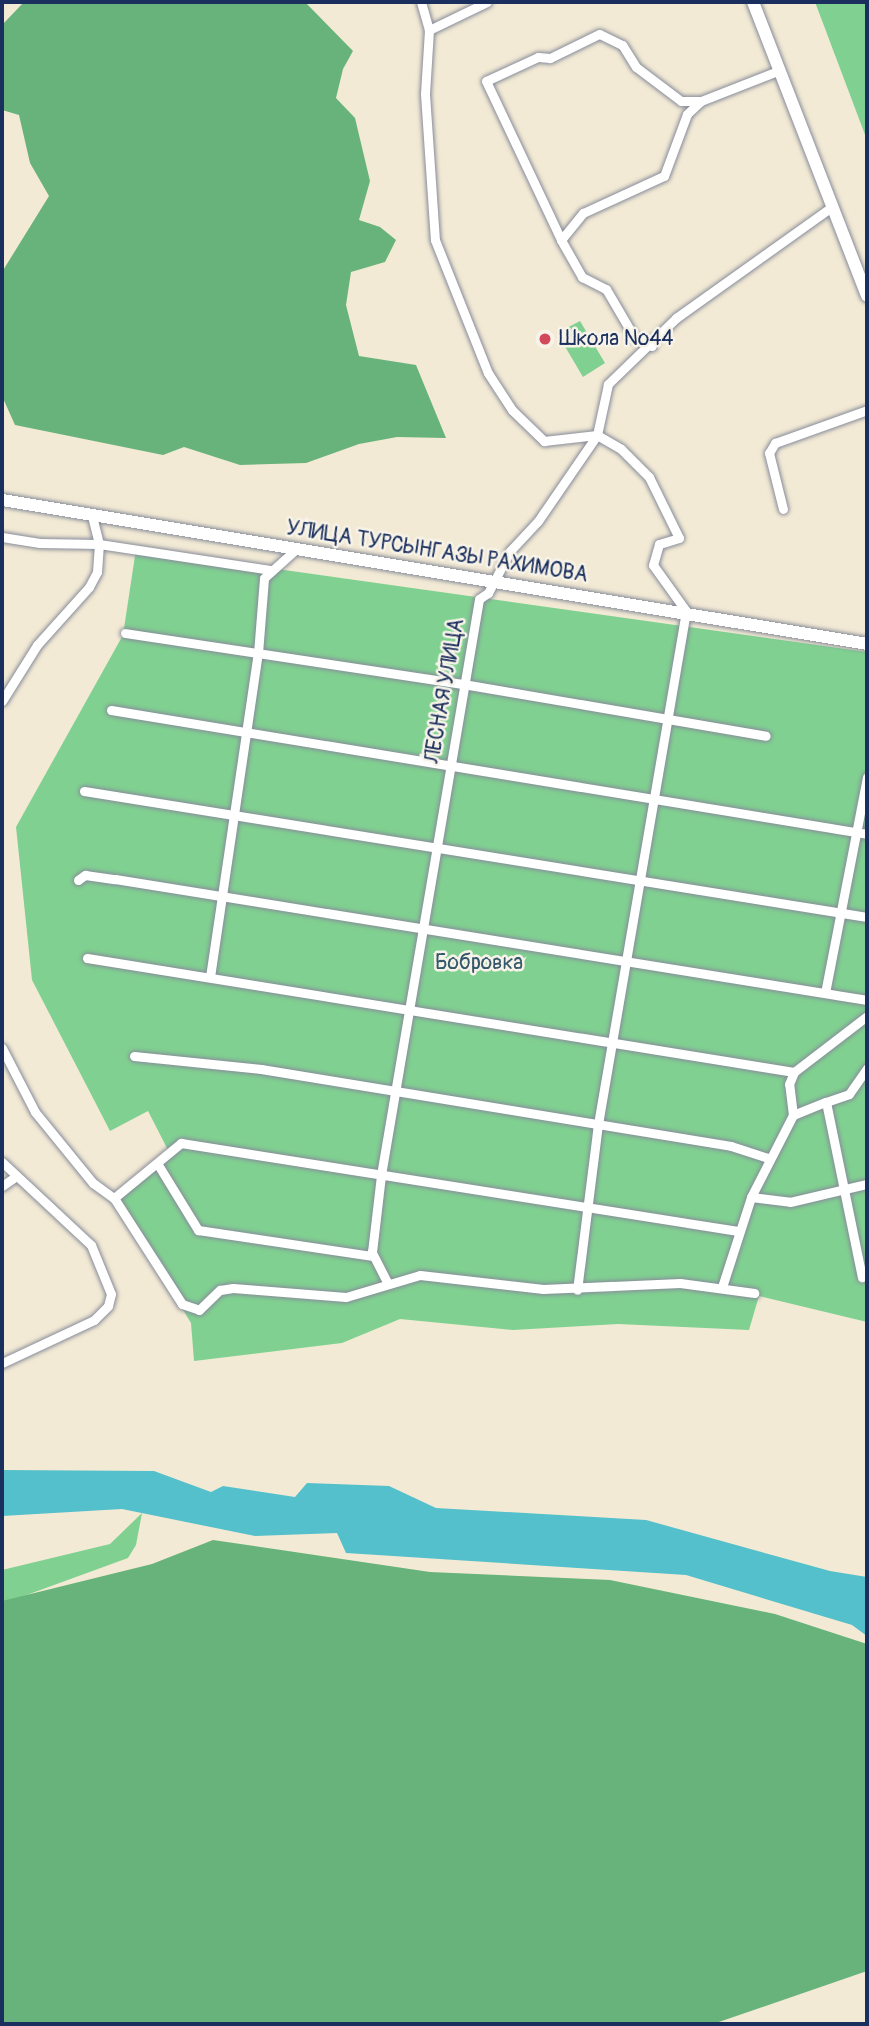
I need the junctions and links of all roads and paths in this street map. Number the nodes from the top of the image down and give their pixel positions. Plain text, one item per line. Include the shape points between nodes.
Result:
1 (421, 2) edge
2 (486, 2) edge
3 (753, 2) edge
4 (429, 30) junction
5 (779, 70) junction
6 (701, 101) junction
7 (833, 206) junction
8 (561, 240) junction
9 (867, 296) edge
10 (652, 346) junction
11 (867, 410) edge
12 (597, 435) junction
13 (2, 500) edge
14 (783, 509) dead end
15 (92, 516) junction
16 (2, 537) edge
17 (99, 544) junction
18 (295, 550) junction
19 (270, 570) junction
20 (495, 580) junction
21 (686, 611) junction
22 (125, 633) dead end
23 (867, 643) edge
24 (258, 653) junction
25 (463, 684) junction
26 (2, 701) edge
27 (111, 710) dead end
28 (667, 719) junction
29 (247, 732) junction
30 (766, 736) dead end
31 (449, 765) junction
32 (867, 777) edge
33 (84, 791) dead end
34 (654, 798) junction
35 (234, 816) junction
36 (854, 831) junction
37 (867, 834) edge
38 (434, 848) junction
39 (78, 880) dead end
40 (640, 880) junction
41 (222, 897) junction
42 (838, 913) junction
43 (867, 917) edge
44 (422, 928) junction
45 (87, 958) dead end
46 (627, 961) junction
47 (211, 977) junction
48 (825, 993) junction
49 (867, 1000) edge
50 (408, 1010) junction
51 (867, 1016) edge
52 (612, 1042) junction
53 (2, 1048) edge
54 (134, 1056) dead end
55 (867, 1068) edge
56 (794, 1072) junction
57 (395, 1091) junction
58 (825, 1102) junction
59 (793, 1115) junction
60 (598, 1124) junction
61 (769, 1158) junction
62 (2, 1162) edge
63 (158, 1163) junction
64 (381, 1175) junction
65 (15, 1177) junction
66 (867, 1184) edge
67 (2, 1186) edge
68 (841, 1190) junction
69 (751, 1197) junction
70 (114, 1198) junction
71 (588, 1208) junction
72 (738, 1231) junction
73 (373, 1256) junction
74 (862, 1277) dead end
75 (387, 1282) junction
76 (722, 1287) junction
77 (577, 1290) junction
78 (754, 1293) dead end
79 (2, 1363) edge

1 - 4 street
2 - 4 street
3 - 5 street
4 - 12 street via 425,94 435,240 488,373 512,410 544,441
5 - 6 street
5 - 7 street
6 - 8 street via 687,114 664,176 583,213
6 - 8 street via 681,101 636,67 622,45 599,34 486,81
7 - 9 street
7 - 10 street, ЛЕСНАЯ УЛИЦА via 676,318
8 - 10 street via 582,277 606,289 634,337
10 - 12 street, ЛЕСНАЯ УЛИЦА via 608,384
11 - 14 street via 775,443 768,453
12 - 20 street, ЛЕСНАЯ УЛИЦА via 538,521 510,551
12 - 21 street via 621,449 655,489 679,538 660,544 653,565
13 - 15 street, УЛИЦА ТУРСЫНГАЗЫ РАХИМОВА
15 - 17 street
15 - 18 street, УЛИЦА ТУРСЫНГАЗЫ РАХИМОВА
16 - 17 street
17 - 19 street
17 - 26 street via 97,572 89,587 37,645
18 - 19 street
18 - 20 street, УЛИЦА ТУРСЫНГАЗЫ РАХИМОВА
19 - 24 street via 264,578
20 - 21 street, УЛИЦА ТУРСЫНГАЗЫ РАХИМОВА
20 - 25 street, ЛЕСНАЯ УЛИЦА via 479,599
21 - 23 street, УЛИЦА ТУРСЫНГАЗЫ РАХИМОВА
21 - 28 street
22 - 24 street
24 - 25 street
24 - 29 street
25 - 28 street
25 - 31 street, ЛЕСНАЯ УЛИЦА
27 - 29 street
28 - 30 street
28 - 34 street
29 - 31 street
29 - 35 street
31 - 34 street
31 - 38 street, ЛЕСНАЯ УЛИЦА
32 - 36 street
33 - 35 street
34 - 36 street
34 - 40 street
35 - 38 street
35 - 41 street
36 - 37 street
36 - 42 street
38 - 40 street
38 - 44 street, ЛЕСНАЯ УЛИЦА
39 - 41 street via 85,875
40 - 42 street
40 - 46 street
41 - 44 street
41 - 47 street
42 - 43 street
42 - 48 street
44 - 46 street
44 - 50 street, ЛЕСНАЯ УЛИЦА
45 - 47 street
46 - 48 street
46 - 52 street
47 - 50 street
48 - 49 street
50 - 52 street
50 - 57 street, ЛЕСНАЯ УЛИЦА
51 - 56 street
52 - 56 street
52 - 60 street
53 - 70 street via 35,1112 93,1183
54 - 57 street via 261,1069
55 - 58 street via 849,1094
56 - 59 street via 789,1084
57 - 60 street
57 - 64 street, ЛЕСНАЯ УЛИЦА
58 - 59 street
58 - 68 street
59 - 61 street
60 - 61 street via 731,1146
60 - 71 street
61 - 69 street
62 - 65 street
63 - 64 street via 181,1143
63 - 70 street
63 - 73 street via 198,1230
64 - 71 street
64 - 73 street, ЛЕСНАЯ УЛИЦА
65 - 67 street
65 - 79 street via 44,1198 91,1245 111,1294 108,1306 94,1320
66 - 68 street
68 - 69 street via 790,1202
68 - 74 street
69 - 72 street
70 - 75 street via 182,1304 199,1310 220,1290 233,1288 335,1297
71 - 72 street
71 - 77 street
72 - 76 street
73 - 75 street
75 - 77 street via 420,1275
76 - 77 street via 667,1283
76 - 78 street

